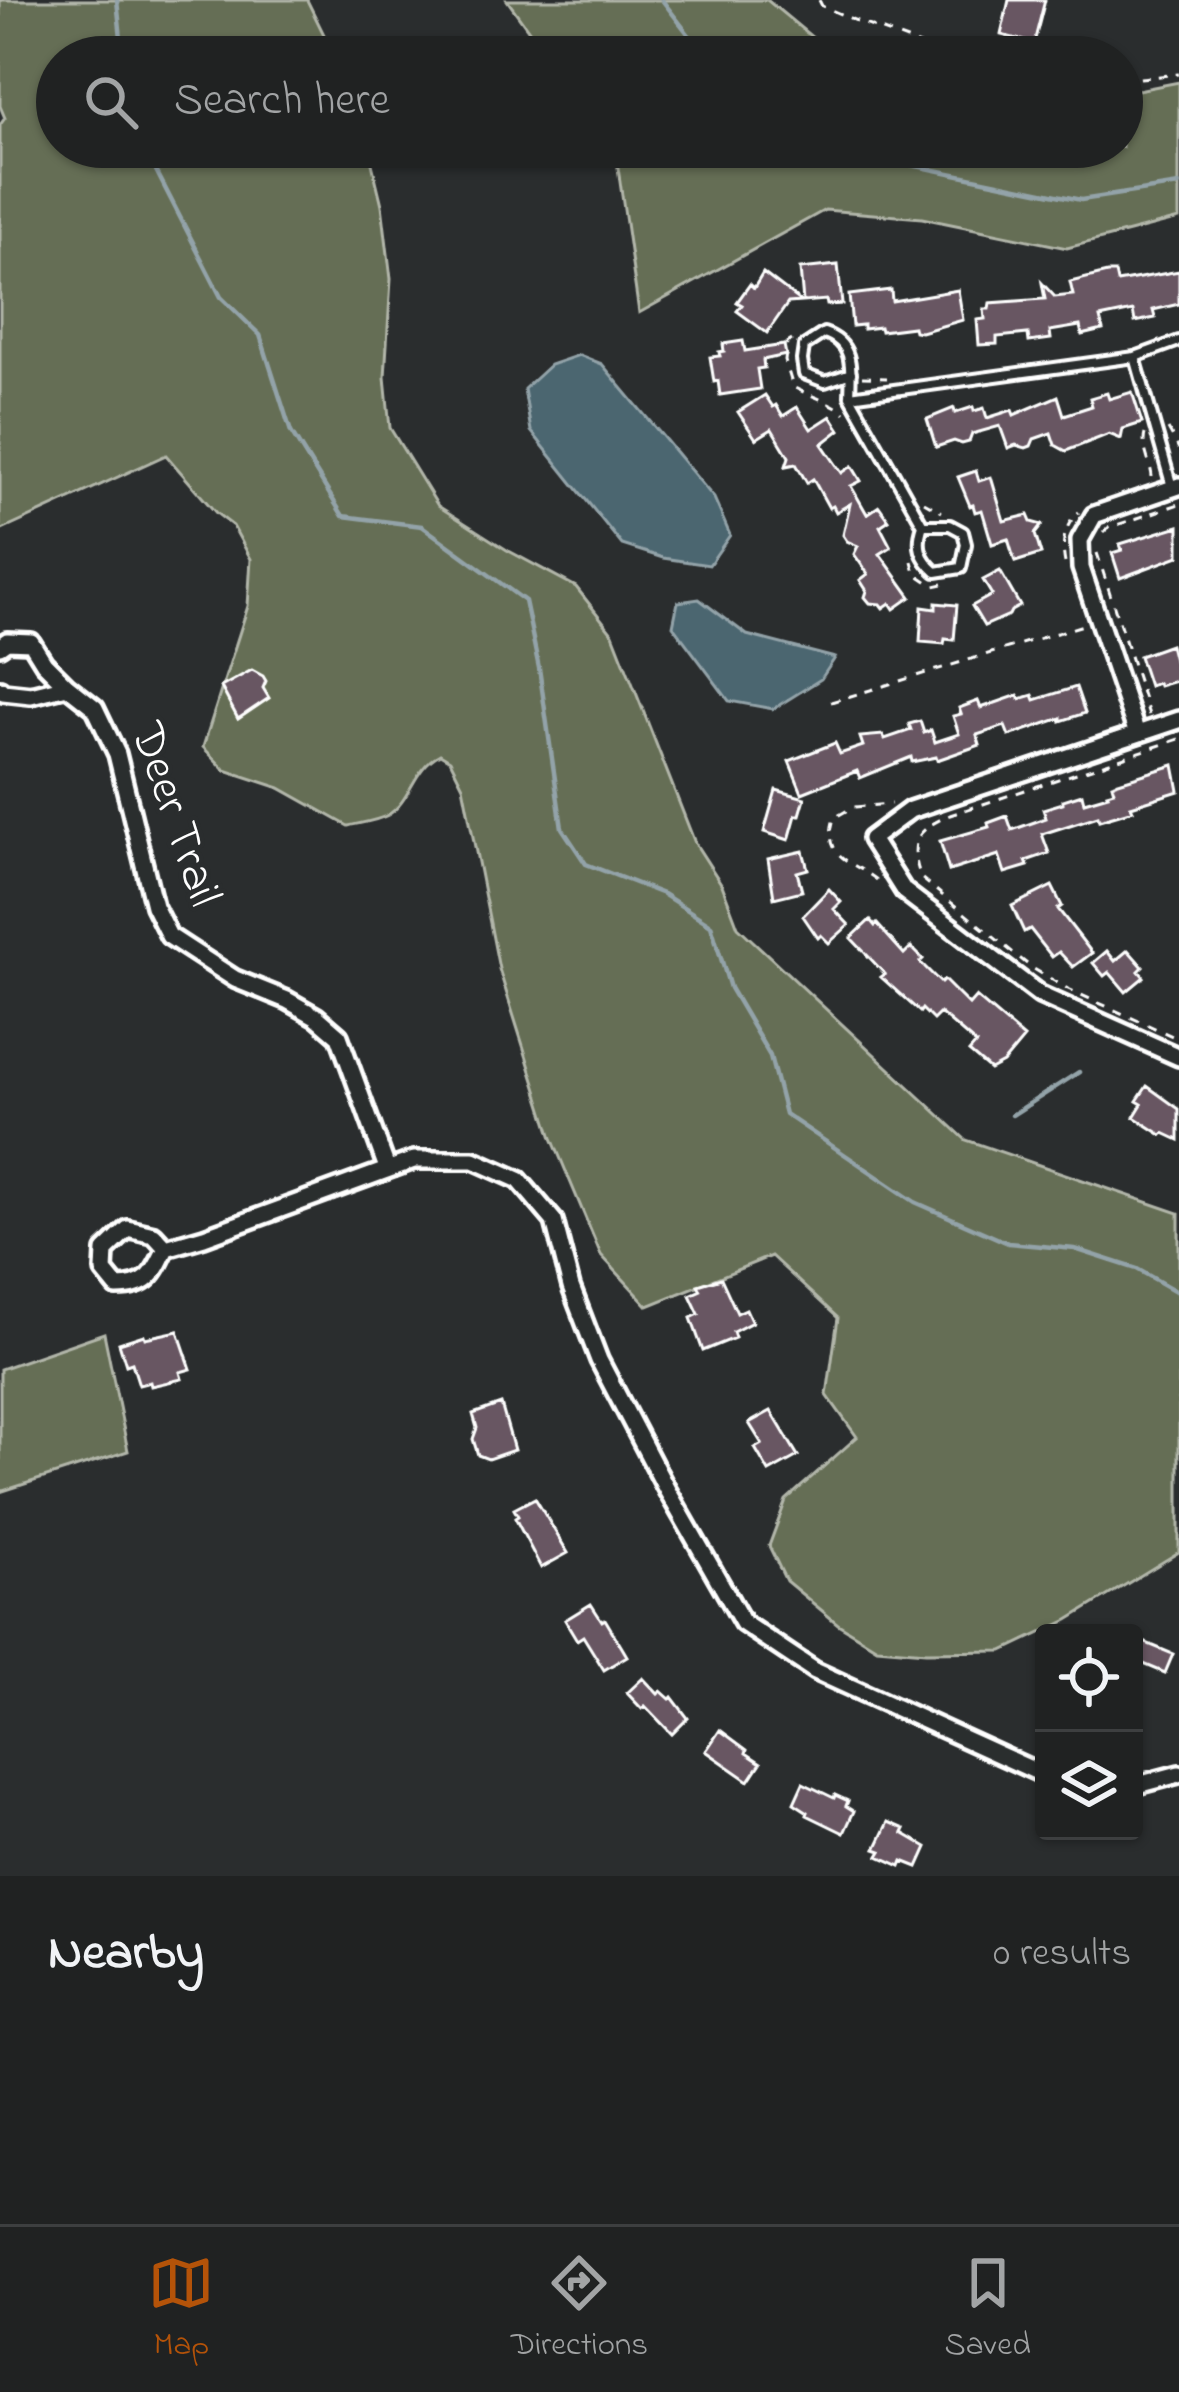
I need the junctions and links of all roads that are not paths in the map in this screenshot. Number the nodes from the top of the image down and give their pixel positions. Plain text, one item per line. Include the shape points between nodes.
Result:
1 (1179, 341) edge
2 (1136, 357) junction
3 (858, 376) junction
4 (850, 396) junction
5 (1175, 489) edge
6 (923, 525) junction
7 (0, 646) edge
8 (67, 686) junction
9 (0, 689) edge
10 (1179, 720) edge
11 (1137, 734) junction
12 (1179, 1057) edge
13 (387, 1168) junction
14 (166, 1247) dead end
15 (1035, 1771) edge
16 (1179, 1774) edge
17 (1143, 1784) edge

1 - 2 lane
2 - 4 lane
2 - 5 lane
3 - 3 lane via 840,338 824,332 804,346 804,374 825,382
3 - 4 lane
4 - 6 lane
5 - 11 street via 1094,515 1080,541 1081,568
6 - 6 lane via 962,532 961,568 936,572 922,559
7 - 8 street, Deer Trail via 31,642
8 - 9 street, Deer Trail via 31,695
8 - 13 street, Deer Trail via 95,708 117,754 154,906 170,936 339,1036
10 - 11 street
11 - 12 street via 908,804 871,838 904,891 1040,995
13 - 14 street
13 - 15 street via 474,1160 519,1180 554,1221 599,1360 743,1622 815,1670
16 - 17 street

